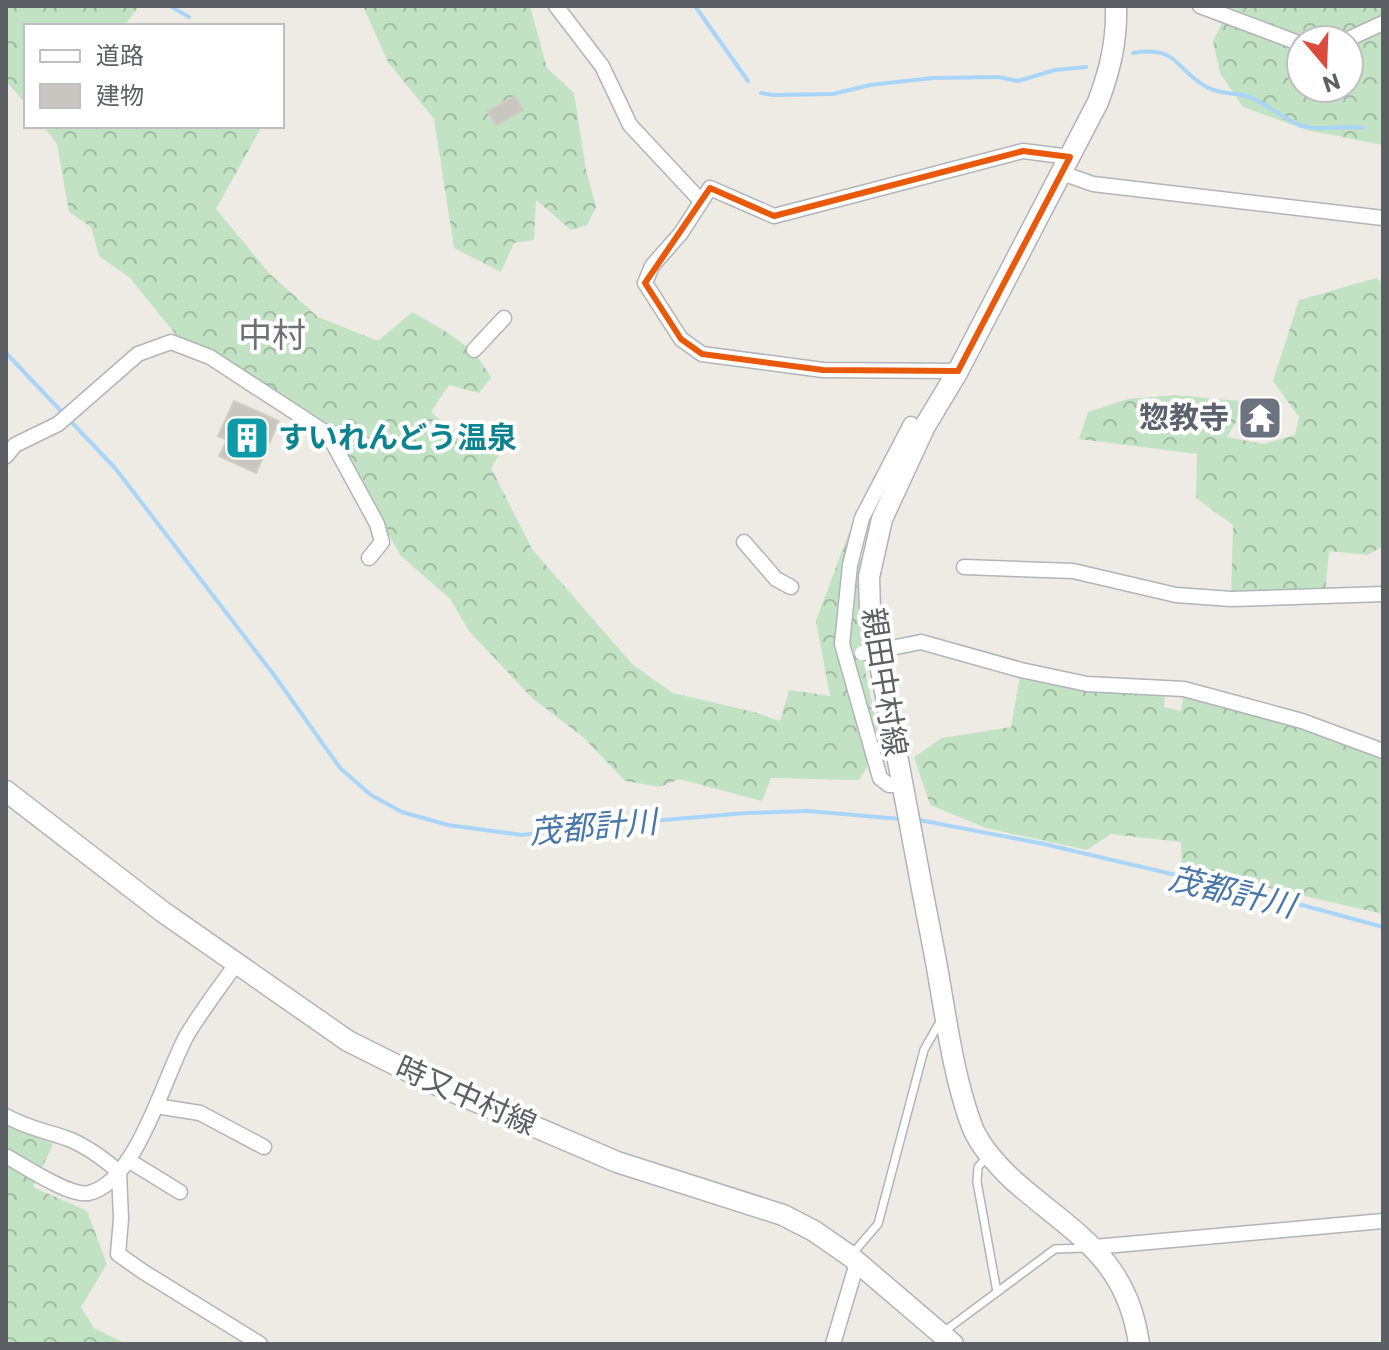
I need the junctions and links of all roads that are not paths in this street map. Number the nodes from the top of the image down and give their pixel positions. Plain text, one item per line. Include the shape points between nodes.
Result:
1 (556, 6) edge
2 (1116, 6) edge
3 (1200, 6) edge
4 (1285, 38) edge
5 (1066, 165) junction
6 (701, 201) junction
7 (1383, 218) edge
8 (504, 318) dead end
9 (474, 350) dead end
10 (958, 371) junction
11 (911, 424) dead end
12 (6, 456) edge
13 (744, 542) dead end
14 (369, 558) dead end
15 (964, 567) dead end
16 (791, 587) dead end
17 (1383, 594) edge
18 (845, 657) junction
19 (1383, 751) edge
20 (902, 785) junction
21 (6, 791) edge
22 (236, 964) junction
23 (946, 1013) junction
24 (156, 1106) junction
25 (6, 1116) edge
26 (264, 1147) dead end
27 (989, 1155) junction
28 (6, 1156) edge
29 (124, 1166) junction
30 (180, 1192) dead end
31 (1383, 1221) edge
32 (1094, 1247) junction
33 (853, 1260) junction
34 (997, 1292) junction
35 (947, 1339) edge
36 (260, 1344) edge
37 (833, 1344) edge
38 (1139, 1344) edge

1 - 6 street via 602,66 630,125
2 - 5 main road, 親田中村線 via 1110,68
3 - 4 street
5 - 6 street via 1023,151 774,216 710,188
5 - 7 street via 1093,184
5 - 10 main road, 親田中村線
6 - 10 street via 645,283 691,347 702,354 823,370
8 - 9 street
10 - 20 main road, 親田中村線 via 925,426 882,519 869,577 870,611
11 - 18 street via 862,518 850,565
12 - 14 street via 15,445 58,424 138,354 171,342 210,357 328,434 377,524 382,542
13 - 16 street via 776,579
15 - 17 street via 1073,571 1176,595 1231,599
18 - 19 street, bridge via 921,642 1087,684 1184,689 1302,721
18 - 20 street via 880,778
20 - 23 main road, 親田中村線
21 - 22 main road, 時又中村線
22 - 24 street via 187,1036
22 - 33 main road, 時又中村線 via 348,1041 428,1081 617,1162 783,1215
23 - 27 main road, 親田中村線 via 962,1094 974,1131
23 - 33 lane via 924,1050 878,1224
24 - 26 street via 200,1113
24 - 29 street
25 - 29 street
27 - 32 main road, 親田中村線
27 - 34 lane via 978,1167 977,1182
28 - 29 street via 71,1191 87,1194 105,1186
29 - 30 street
29 - 36 street via 118,1254
31 - 32 street
32 - 34 lane via 1055,1249
32 - 38 main road, 親田中村線 via 1121,1284
33 - 35 main road, 時又中村線
33 - 37 street
34 - 35 lane

